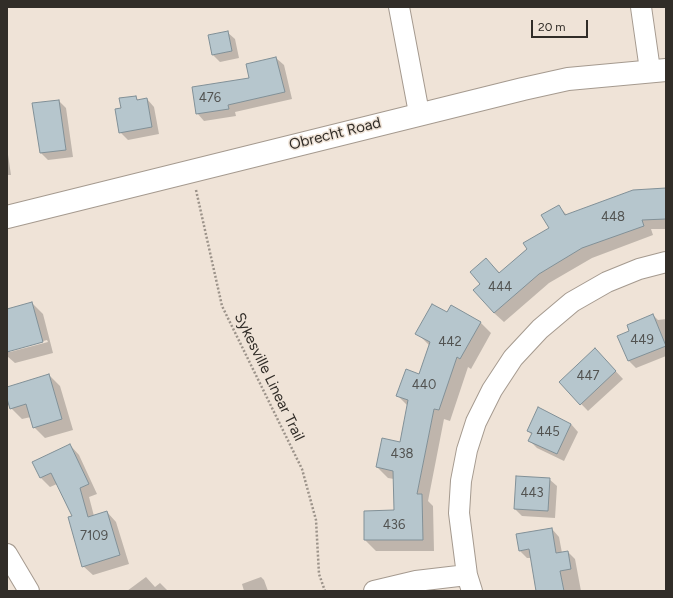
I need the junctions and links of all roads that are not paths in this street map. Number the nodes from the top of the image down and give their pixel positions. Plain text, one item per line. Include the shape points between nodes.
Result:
1 (398, 7) edge
2 (641, 7) edge
3 (658, 70) edge
4 (419, 113) junction
5 (7, 217) edge
6 (666, 262) edge
7 (7, 554) edge
8 (470, 583) edge
9 (29, 591) edge
10 (374, 591) edge

1 - 4 street
2 - 3 street
3 - 4 street, Obrecht Road via 568,80
4 - 5 street, Obrecht Road
6 - 8 street via 607,282 572,302 540,328 513,358 492,390 476,422 461,481 460,513
7 - 9 street
8 - 10 street via 416,581

